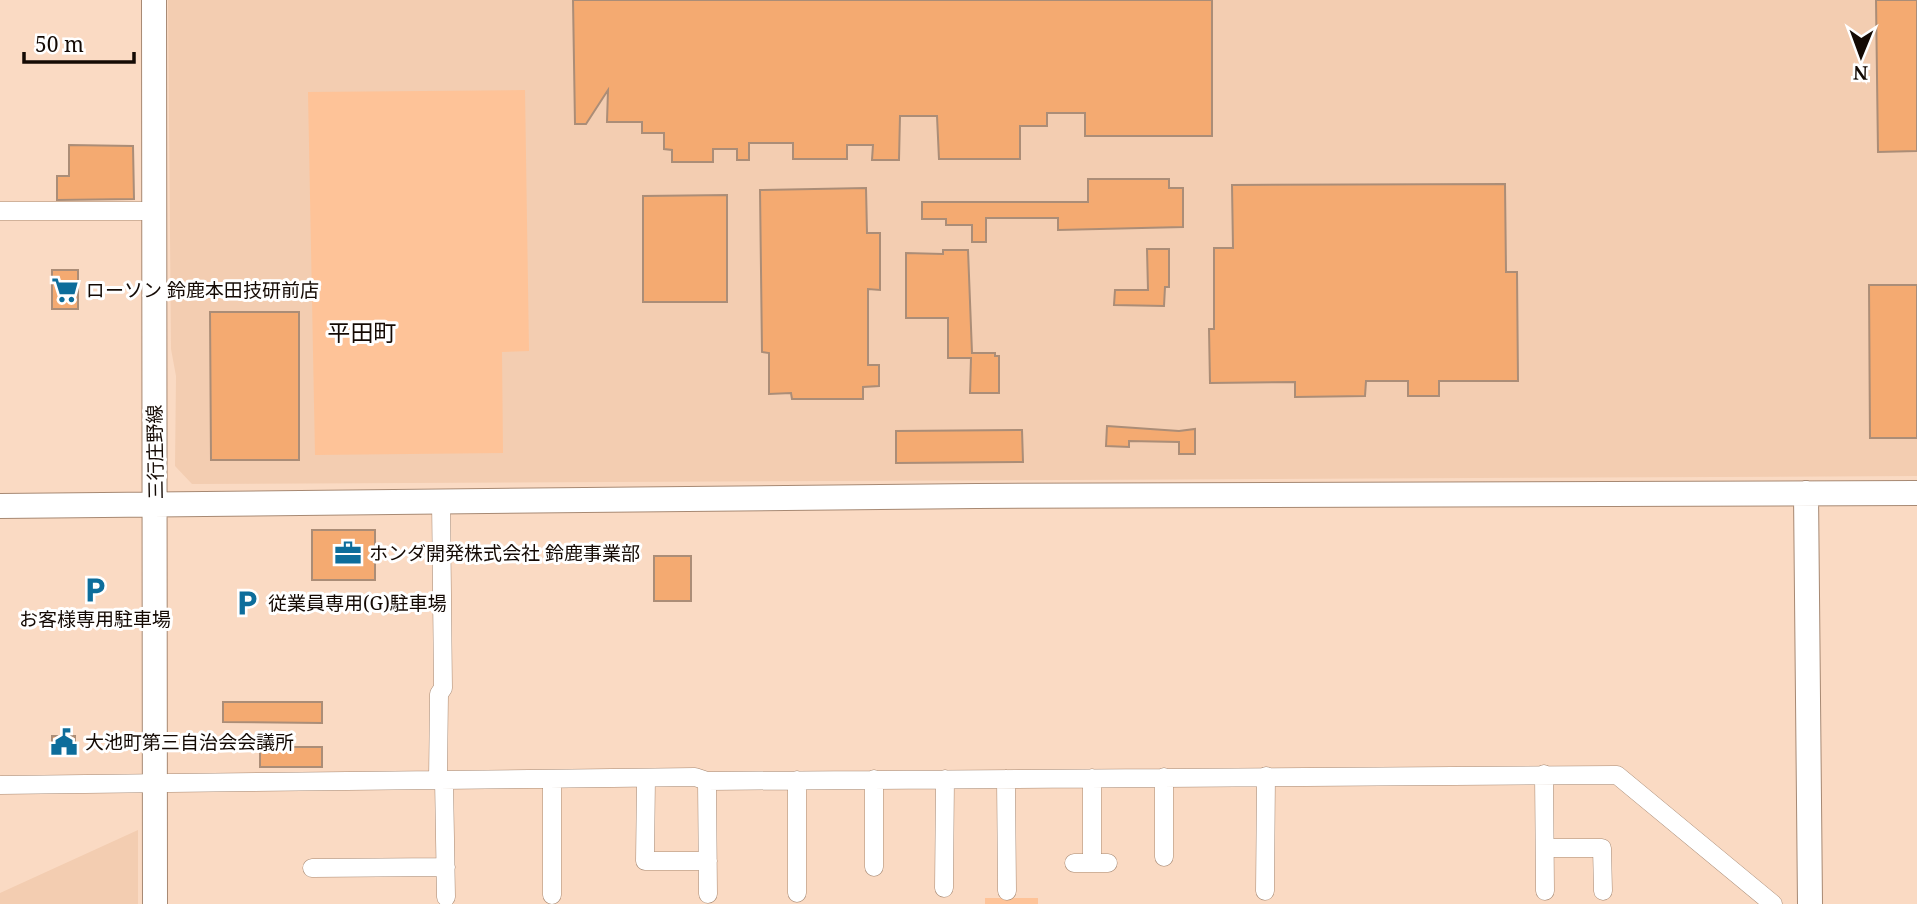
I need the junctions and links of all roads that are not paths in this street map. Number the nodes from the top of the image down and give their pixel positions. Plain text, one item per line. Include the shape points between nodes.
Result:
1 (153, 0) edge
2 (0, 211) edge
3 (153, 211) junction
4 (1917, 493) edge
5 (1806, 494) junction
6 (441, 500) junction
7 (156, 505) junction
8 (0, 506) edge
9 (1544, 774) junction
10 (1266, 776) junction
11 (1164, 777) junction
12 (646, 778) junction
13 (1092, 778) junction
14 (552, 779) junction
15 (874, 779) junction
16 (945, 779) junction
17 (1006, 779) junction
18 (441, 780) junction
19 (797, 780) junction
20 (707, 781) junction
21 (155, 784) junction
22 (0, 785) edge
23 (1545, 848) junction
24 (1164, 857) dead end
25 (708, 860) junction
26 (1091, 863) dead end
27 (446, 867) junction
28 (874, 867) dead end
29 (312, 868) dead end
30 (944, 888) dead end
31 (1007, 891) dead end
32 (1265, 891) dead end
33 (1545, 891) dead end
34 (1603, 891) dead end
35 (797, 893) dead end
36 (708, 894) dead end
37 (552, 895) dead end
38 (446, 897) dead end
39 (155, 904) edge
40 (1773, 904) edge
41 (1810, 904) edge

1 - 3 street, 三行庄野線
2 - 3 street
3 - 7 street, 三行庄野線
4 - 5 street
5 - 6 street
5 - 41 street
6 - 7 street
6 - 18 street
7 - 8 street
7 - 21 street, 三行庄野線
9 - 10 street
9 - 23 street
9 - 40 street via 1617,775
10 - 11 street
10 - 32 street
11 - 13 street
11 - 24 street
12 - 14 street
12 - 20 street
12 - 25 street via 645,861
13 - 17 street
13 - 26 street
14 - 18 street
14 - 37 street
15 - 16 street
15 - 19 street
15 - 28 street
16 - 17 street
16 - 30 street
17 - 31 street
18 - 21 street
18 - 27 street
19 - 20 street
19 - 35 street
20 - 25 street
21 - 22 street
21 - 39 street, 三行庄野線
23 - 33 street
23 - 34 street via 1602,848
25 - 36 street
27 - 29 street
27 - 38 street

